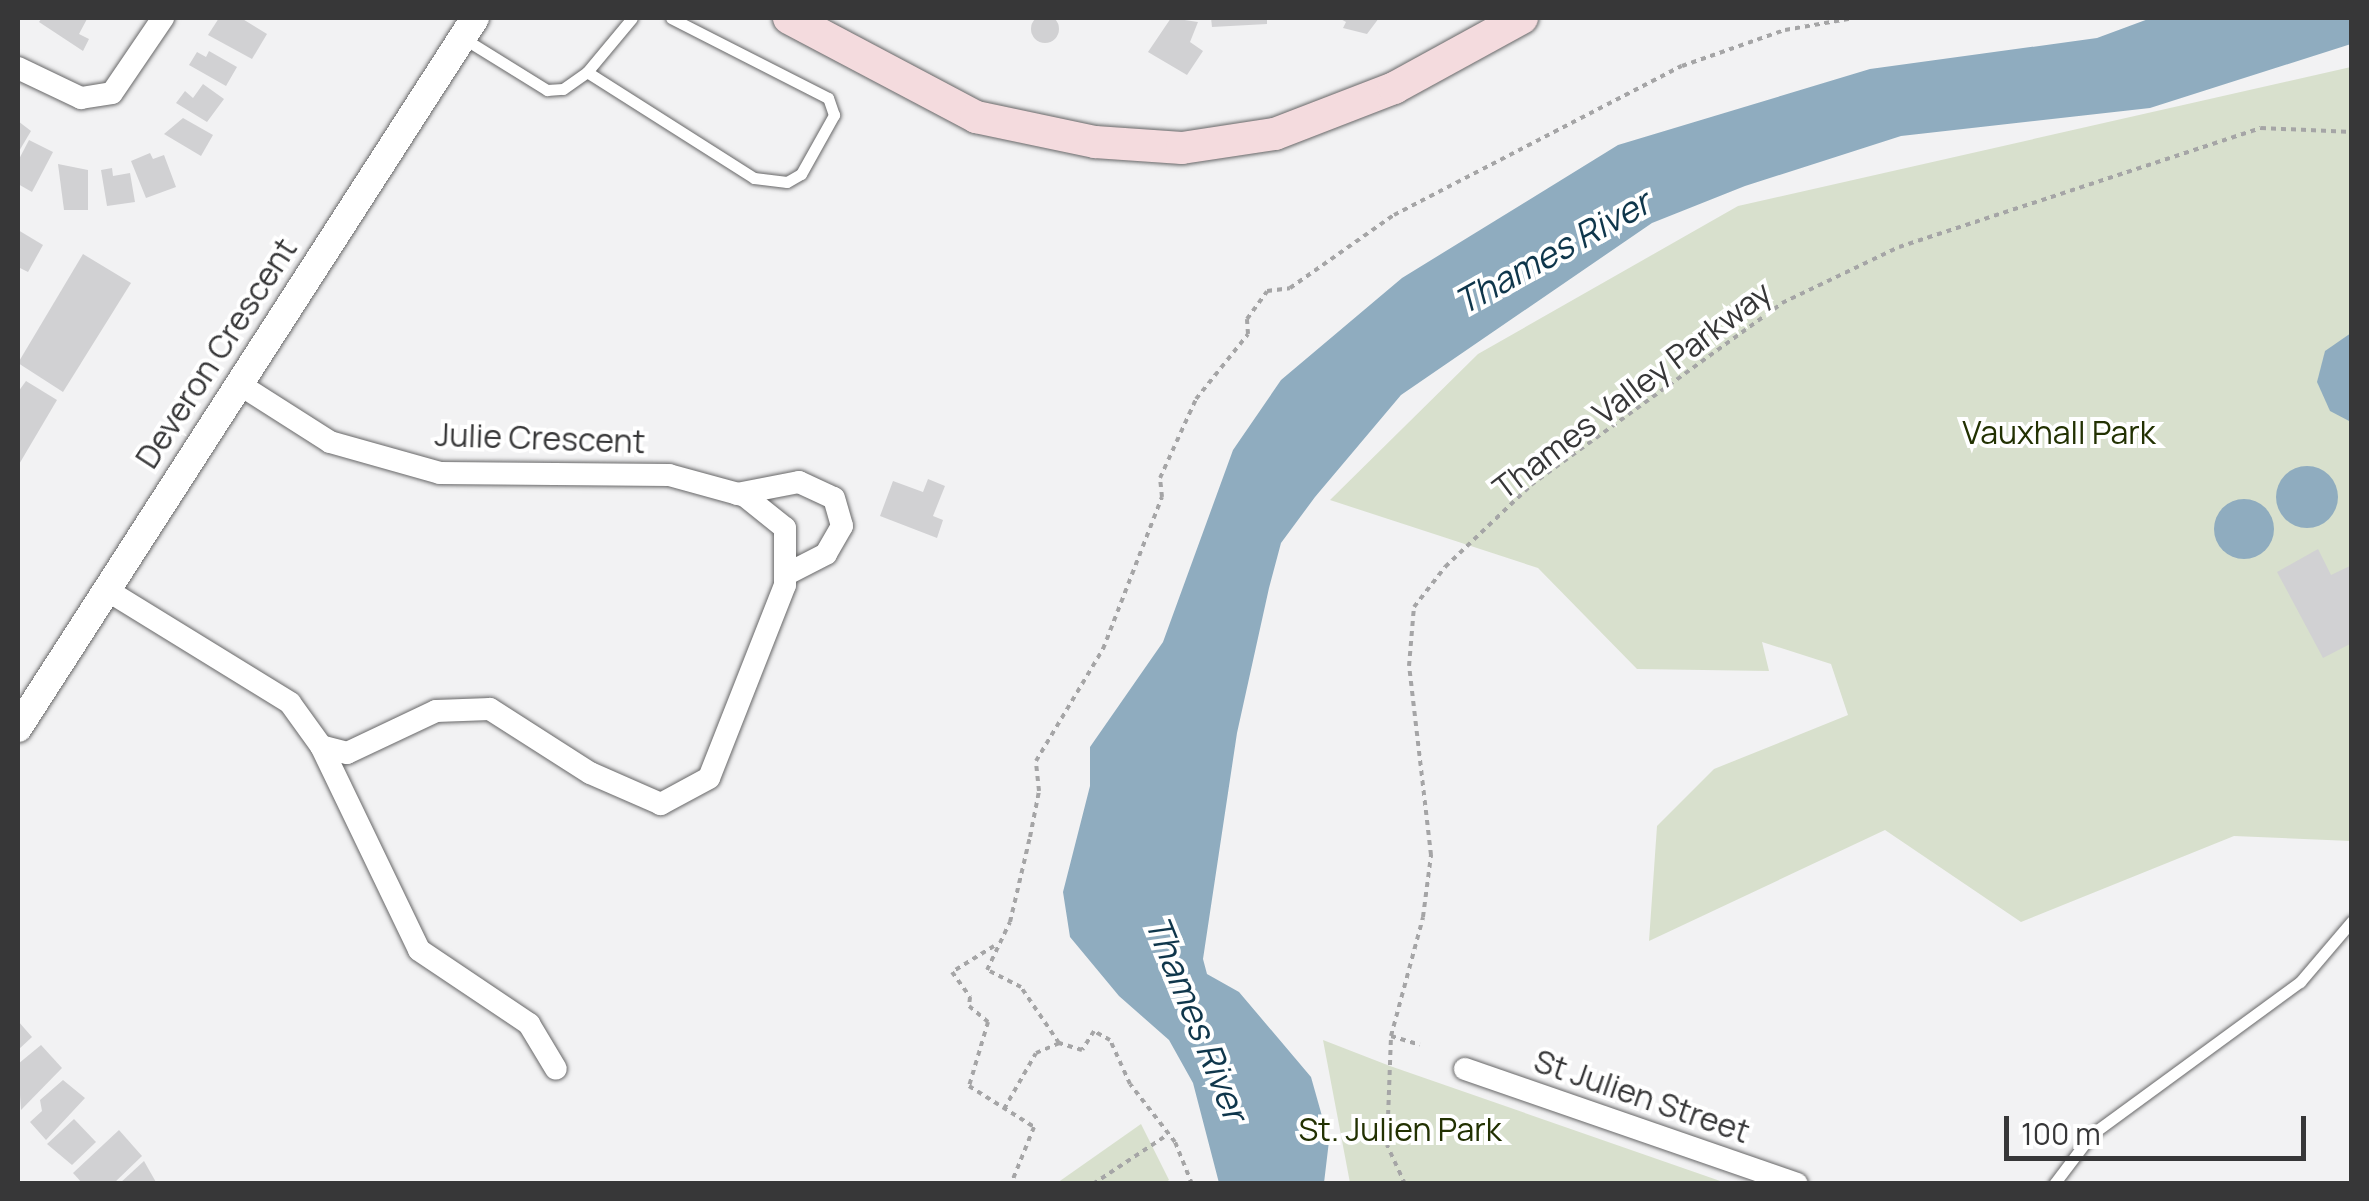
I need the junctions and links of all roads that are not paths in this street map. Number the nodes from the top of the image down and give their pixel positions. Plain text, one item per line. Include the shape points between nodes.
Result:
1 (162, 18) edge
2 (632, 18) edge
3 (671, 18) edge
4 (788, 18) edge
5 (1522, 18) edge
6 (469, 28) edge
7 (18, 68) edge
8 (587, 72) junction
9 (238, 384) junction
10 (738, 494) junction
11 (785, 575) junction
12 (105, 589) junction
13 (20, 720) edge
14 (322, 746) junction
15 (2352, 922) edge
16 (556, 1069) dead end
17 (1465, 1070) dead end
18 (1797, 1184) edge
19 (2054, 1184) edge

1 - 7 street via 112,93 81,98
2 - 8 lane
3 - 8 lane via 828,98 834,115 801,174 787,182 754,178
4 - 5 main road via 976,118 1095,142 1182,148 1292,128 1394,88
6 - 8 lane via 547,90 564,89
6 - 9 street, Deveron Crescent
9 - 10 street, Julie Crescent via 330,442 440,473 669,474
9 - 12 street, Deveron Crescent
10 - 11 street, Julie Crescent via 785,528
10 - 11 street, Julie Crescent via 799,482 834,498 842,526 826,554
11 - 14 street, Julie Crescent via 709,778 660,804 590,773 490,709 436,711 347,754
12 - 13 street, Deveron Crescent
12 - 14 street via 290,703
14 - 16 street via 419,950 529,1024
15 - 19 lane via 2300,982 2092,1134
17 - 18 street, St Julien Street

